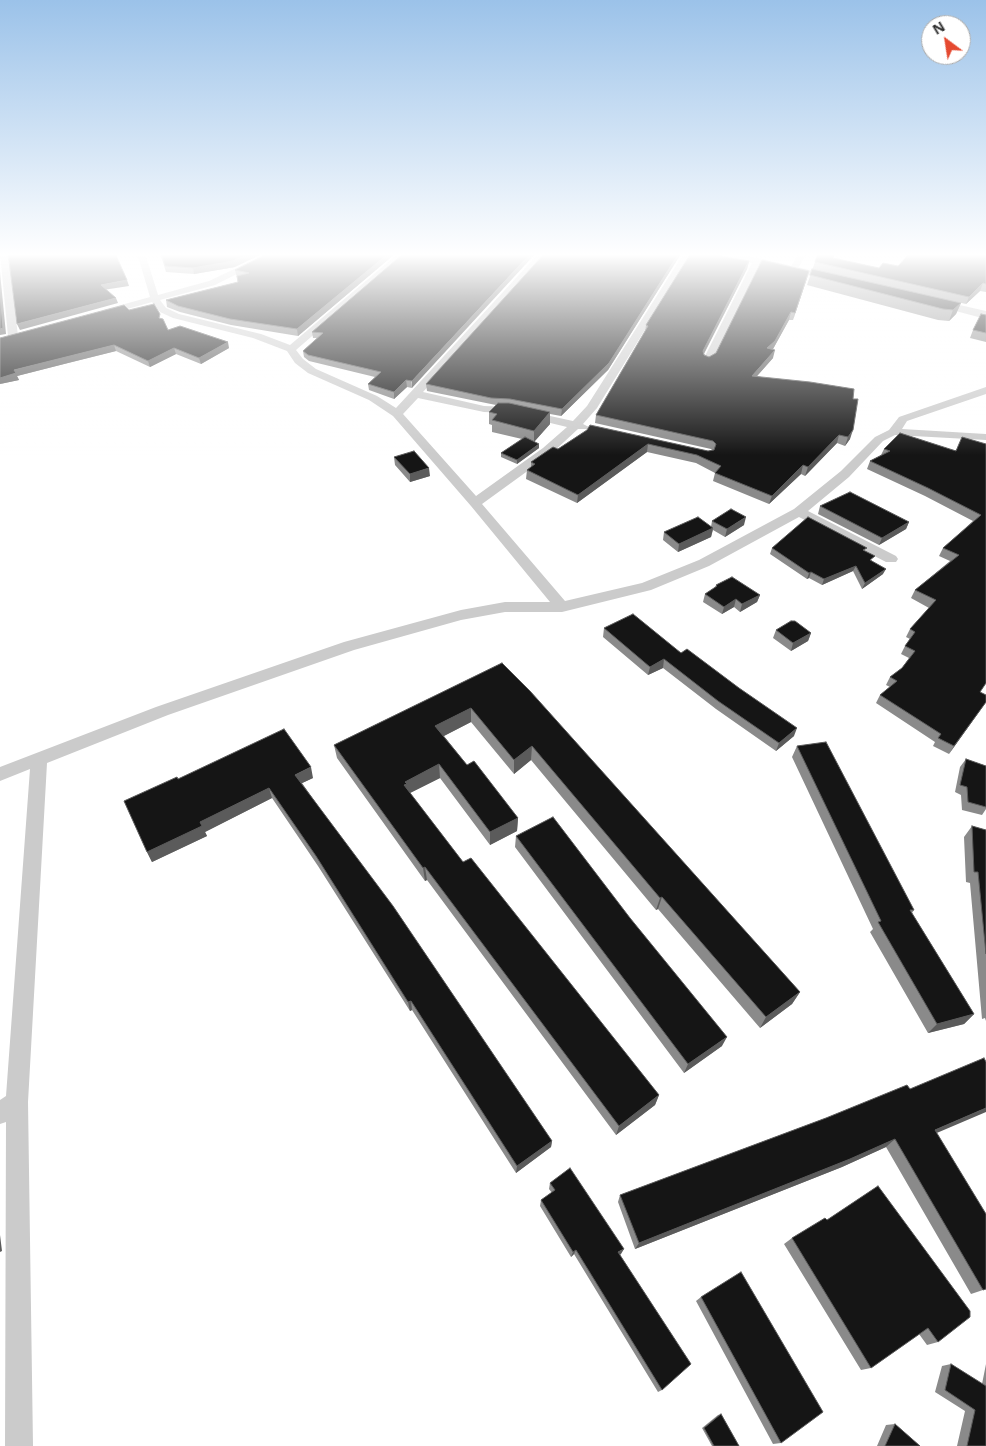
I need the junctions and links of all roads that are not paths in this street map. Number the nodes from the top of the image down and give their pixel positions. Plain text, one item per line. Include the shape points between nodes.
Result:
1 (16, 320) edge
2 (194, 320) edge
3 (324, 320) edge
4 (483, 320) edge
5 (646, 320) edge
6 (727, 320) edge
7 (0, 340) edge
8 (291, 348) junction
9 (708, 360) edge
10 (986, 390) edge
11 (416, 394) junction
12 (397, 414) junction
13 (576, 425) junction
14 (595, 430) edge
15 (893, 432) junction
16 (986, 437) edge
17 (475, 503) junction
18 (799, 512) junction
19 (891, 560) dead end
20 (562, 607) junction
21 (39, 758) junction
22 (0, 774) edge
23 (8, 1107) edge
24 (19, 1446) edge

1 - 7 street via 18,335
2 - 8 street
3 - 8 street
4 - 11 street
5 - 13 street via 591,408
6 - 9 street
8 - 12 street via 299,361 312,371 373,398
10 - 15 street via 903,419
11 - 12 street
11 - 13 street
12 - 17 street
13 - 14 street
13 - 17 street via 547,451
15 - 16 street
15 - 18 street via 879,439 845,474
17 - 20 street
18 - 19 street
18 - 20 street via 704,563 646,587
20 - 21 street via 505,608 462,615 349,646
21 - 22 street
21 - 23 street
23 - 24 street

